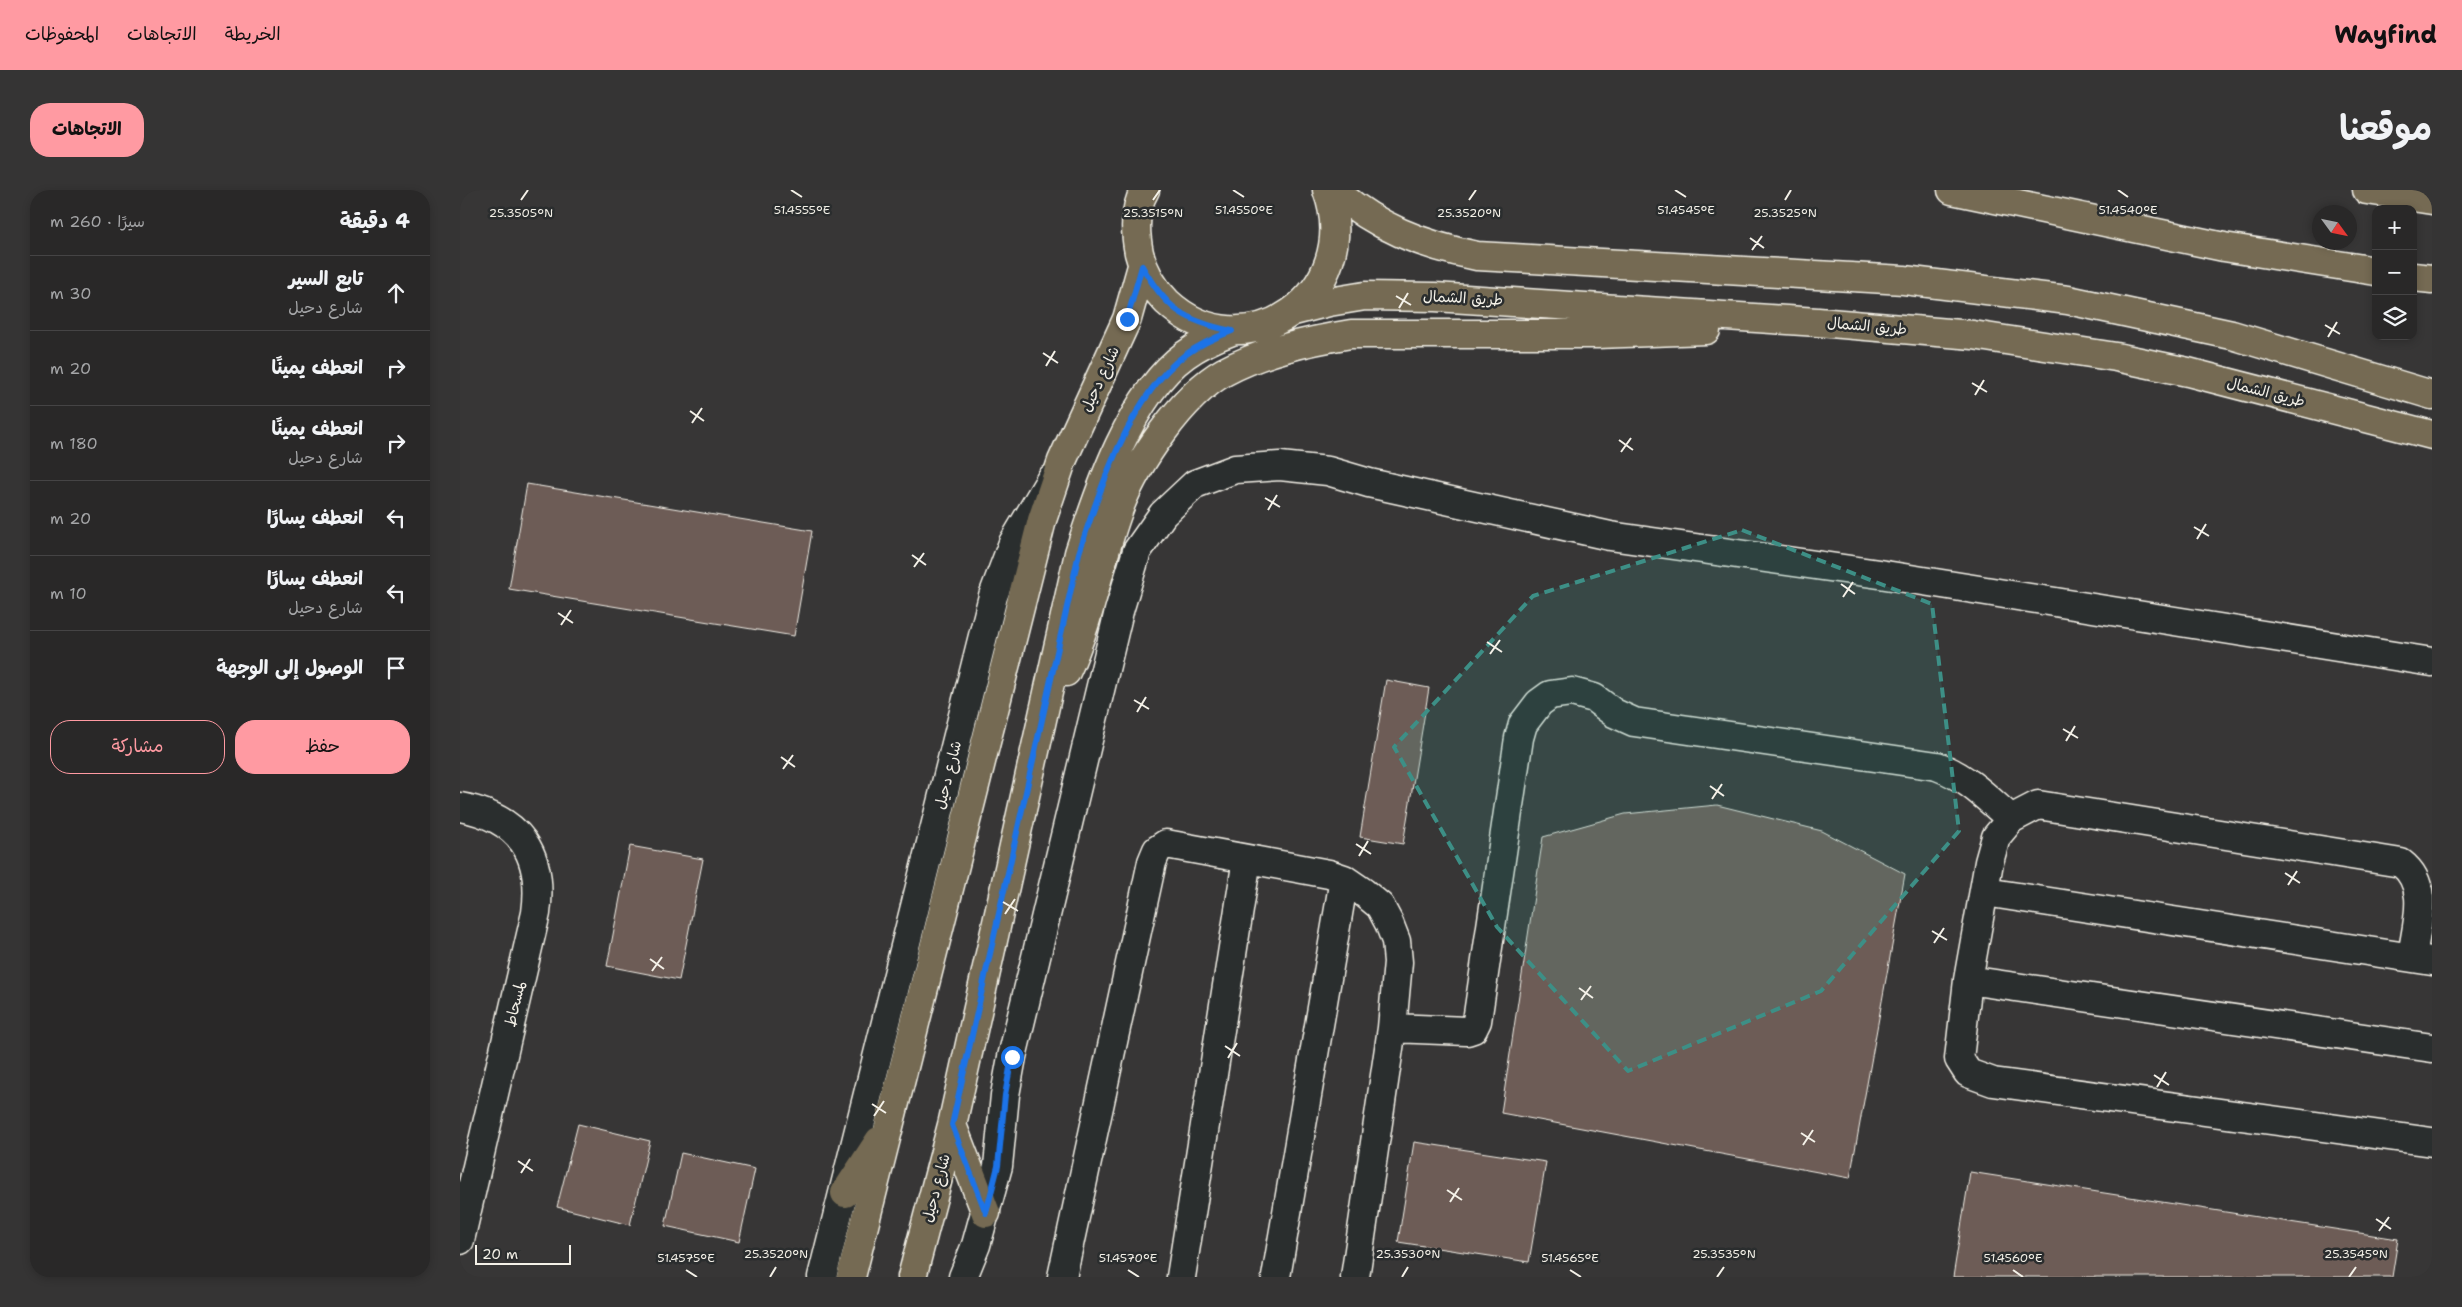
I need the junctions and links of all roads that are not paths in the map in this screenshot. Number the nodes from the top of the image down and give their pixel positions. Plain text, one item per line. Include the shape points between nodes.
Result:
1 (1327, 190) edge
2 (1334, 190) edge
3 (1952, 190) edge
4 (2367, 190) edge
5 (1142, 192) edge
6 (2432, 200) edge
7 (1142, 266) junction
8 (2372, 270) edge
9 (2417, 277) edge
10 (2432, 279) edge
11 (1294, 311) junction
12 (1818, 322) junction
13 (1232, 331) junction
14 (2432, 394) edge
15 (2432, 435) edge
16 (1062, 461) junction
17 (2432, 662) edge
18 (1043, 712) junction
19 (460, 807) edge
20 (2011, 820) junction
21 (1247, 859) junction
22 (1344, 879) junction
23 (1985, 892) junction
24 (2422, 959) edge
25 (1968, 980) junction
26 (1392, 1028) junction
27 (2432, 1048) edge
28 (891, 1123) junction
29 (952, 1125) junction
30 (2432, 1142) edge
31 (844, 1193) junction
32 (986, 1213) junction
33 (460, 1240) edge
34 (822, 1277) edge
35 (852, 1277) edge
36 (912, 1277) edge
37 (963, 1277) edge
38 (1062, 1277) edge
39 (1181, 1277) edge
40 (1276, 1277) edge
41 (1356, 1277) edge

1 - 11 main road via 1334,209 1336,238 1329,266 1315,291
2 - 14 main road via 1379,223 1443,250 1477,256 1895,279 2068,300 2232,335
3 - 8 main road via 2224,247
4 - 6 main road
5 - 7 main road via 1136,218
7 - 13 main road via 1157,292 1178,312 1203,325
7 - 16 main road, شارع دحيل via 1114,352
9 - 10 main road
11 - 12 main road, طريق الشمال via 1365,296 1435,296
11 - 13 main road via 1261,327
12 - 15 main road, طريق الشمال via 1973,335 2116,357 2258,389
12 - 18 main road via 1597,334 1351,334 1319,339 1257,357 1223,373 1196,393 1152,446 1134,475 1120,506 1075,652
13 - 18 main road, شارع دحيل via 1184,355 1164,374 1148,395 1123,440 1108,471 1079,553
16 - 28 main road, شارع دحيل via 1042,520
16 - 31 street, شارع دحيل via 1013,543 993,596
17 - 32 street via 1879,574 1610,536 1328,472 1280,466 1235,469 1196,484 1163,514 1138,551 1119,611 1012,1057 998,1166
18 - 29 main road, شارع دحيل
19 - 33 street, لمسحاط via 487,813 508,825 525,843 535,865 539,889
20 - 23 street via 1996,837
20 - 24 street via 2038,805 2401,863 2418,882
20 - 26 street via 1969,782 1938,766 1634,722 1583,694 1561,692 1550,695 1531,712 1519,738 1477,1021 1473,1029 1467,1031
21 - 22 street
21 - 38 street via 1166,844 1157,850
21 - 39 street
22 - 26 street via 1380,906 1396,941 1398,962
22 - 40 street
23 - 24 street
23 - 25 street
25 - 27 street
25 - 30 street via 1959,1059 1968,1073 1993,1082
26 - 41 street
28 - 31 main road
28 - 35 main road, شارع دحيل
29 - 32 main road
29 - 36 main road, شارع دحيل
31 - 34 street, شارع دحيل
32 - 37 street

